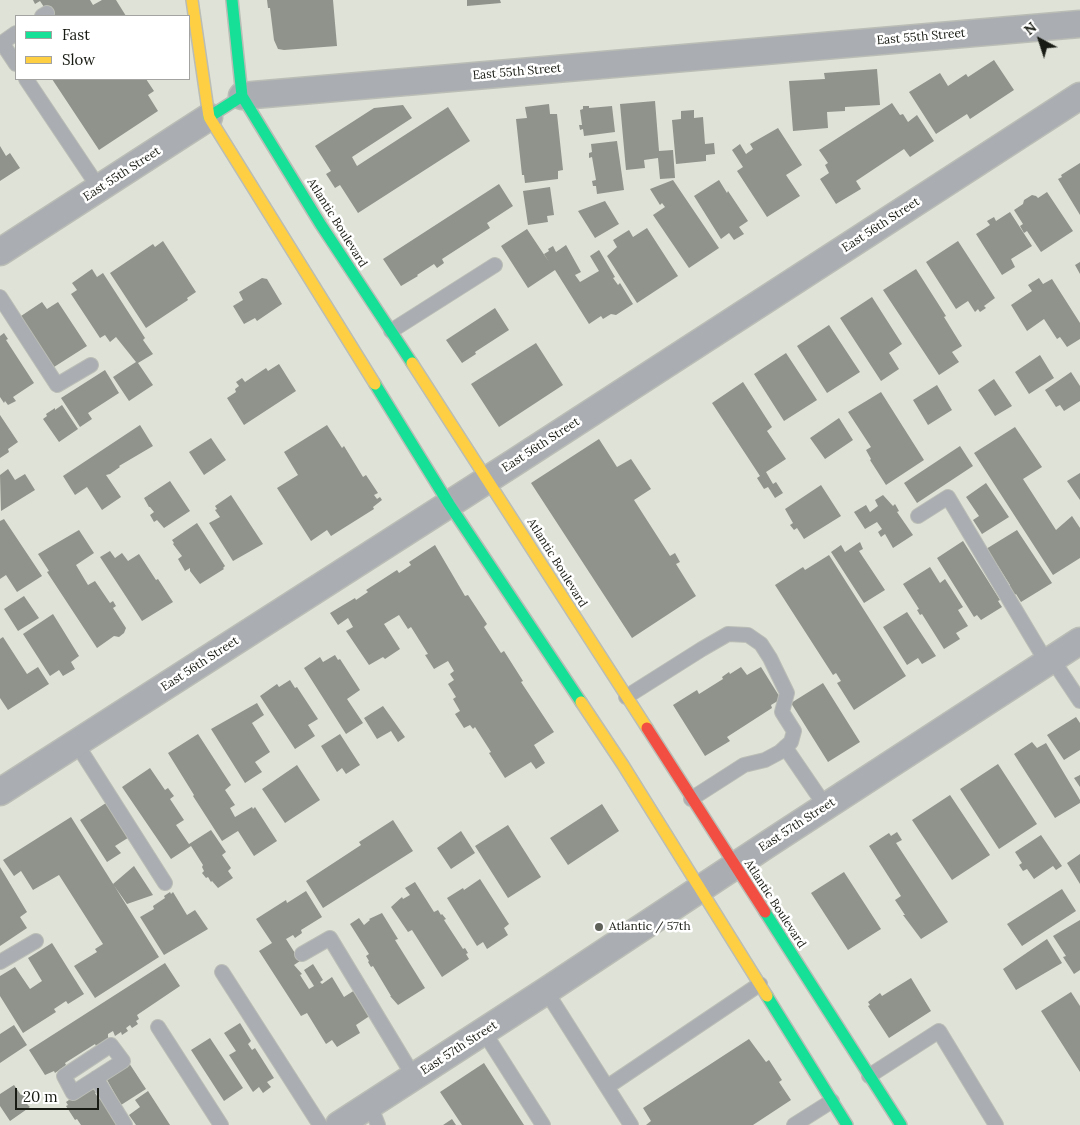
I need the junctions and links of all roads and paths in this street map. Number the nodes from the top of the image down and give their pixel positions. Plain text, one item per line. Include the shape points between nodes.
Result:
1 (192, 0) edge
2 (232, 0) edge
3 (1080, 24) edge
4 (15, 35) edge
5 (15, 62) edge
6 (27, 80) edge
7 (242, 96) junction
8 (1080, 96) edge
9 (209, 117) junction
10 (99, 188) junction
11 (0, 252) edge
12 (495, 265) dead end
13 (0, 297) edge
14 (391, 331) junction
15 (91, 365) dead end
16 (488, 479) junction
17 (449, 504) junction
18 (918, 516) dead end
19 (1080, 641) edge
20 (1050, 661) junction
21 (626, 697) junction
22 (1080, 701) edge
23 (76, 743) junction
24 (785, 747) junction
25 (0, 792) edge
26 (691, 799) junction
27 (826, 807) junction
28 (734, 866) junction
29 (164, 883) dead end
30 (702, 889) junction
31 (36, 942) dead end
32 (302, 954) dead end
33 (0, 962) edge
34 (222, 972) dead end
35 (760, 984) junction
36 (546, 991) junction
37 (158, 1027) dead end
38 (484, 1032) junction
39 (869, 1076) junction
40 (414, 1077) junction
41 (96, 1078) dead end
42 (607, 1087) junction
43 (832, 1101) junction
44 (374, 1115) edge
45 (338, 1124) edge
46 (125, 1125) edge
47 (222, 1125) edge
48 (543, 1125) edge
49 (631, 1125) edge
50 (794, 1125) edge
51 (847, 1125) edge
52 (901, 1125) edge
53 (996, 1125) edge

1 - 9 main road
2 - 7 main road, Atlantic Boulevard
3 - 7 street, East 55th Street
4 - 5 lane via 2,43
6 - 10 lane
7 - 9 main road, East 55th Street
7 - 14 main road, Atlantic Boulevard
8 - 16 street, East 56th Street
9 - 10 street, East 55th Street
9 - 17 main road
10 - 11 street, East 55th Street
12 - 14 lane
13 - 15 lane via 57,386
14 - 16 main road, Atlantic Boulevard
16 - 17 street, East 56th Street
16 - 21 main road, Atlantic Boulevard
17 - 23 street, East 56th Street
17 - 30 main road
18 - 20 lane via 948,497
19 - 20 street, East 57th Street
20 - 22 lane
20 - 27 street, East 57th Street
21 - 24 lane via 728,634 748,635 761,644 788,693 782,712 794,731 791,742
21 - 26 main road, Atlantic Boulevard
23 - 25 street, East 56th Street
23 - 29 lane
24 - 26 lane via 765,760 744,765
24 - 27 lane
26 - 28 main road, Atlantic Boulevard
27 - 28 street, East 57th Street
28 - 30 street, East 57th Street
28 - 39 main road, Atlantic Boulevard
30 - 35 main road
30 - 36 street, East 57th Street
31 - 33 lane
32 - 40 lane via 330,938
34 - 45 lane
35 - 42 lane
35 - 43 main road
36 - 38 street, East 57th Street
36 - 42 lane
37 - 47 lane
38 - 40 street, East 57th Street
38 - 48 lane
39 - 52 main road, Atlantic Boulevard
39 - 53 lane via 939,1031
40 - 44 street, East 57th Street
41 - 46 lane
42 - 49 lane
43 - 50 lane
43 - 51 main road
44 - 45 street, East 57th Street

